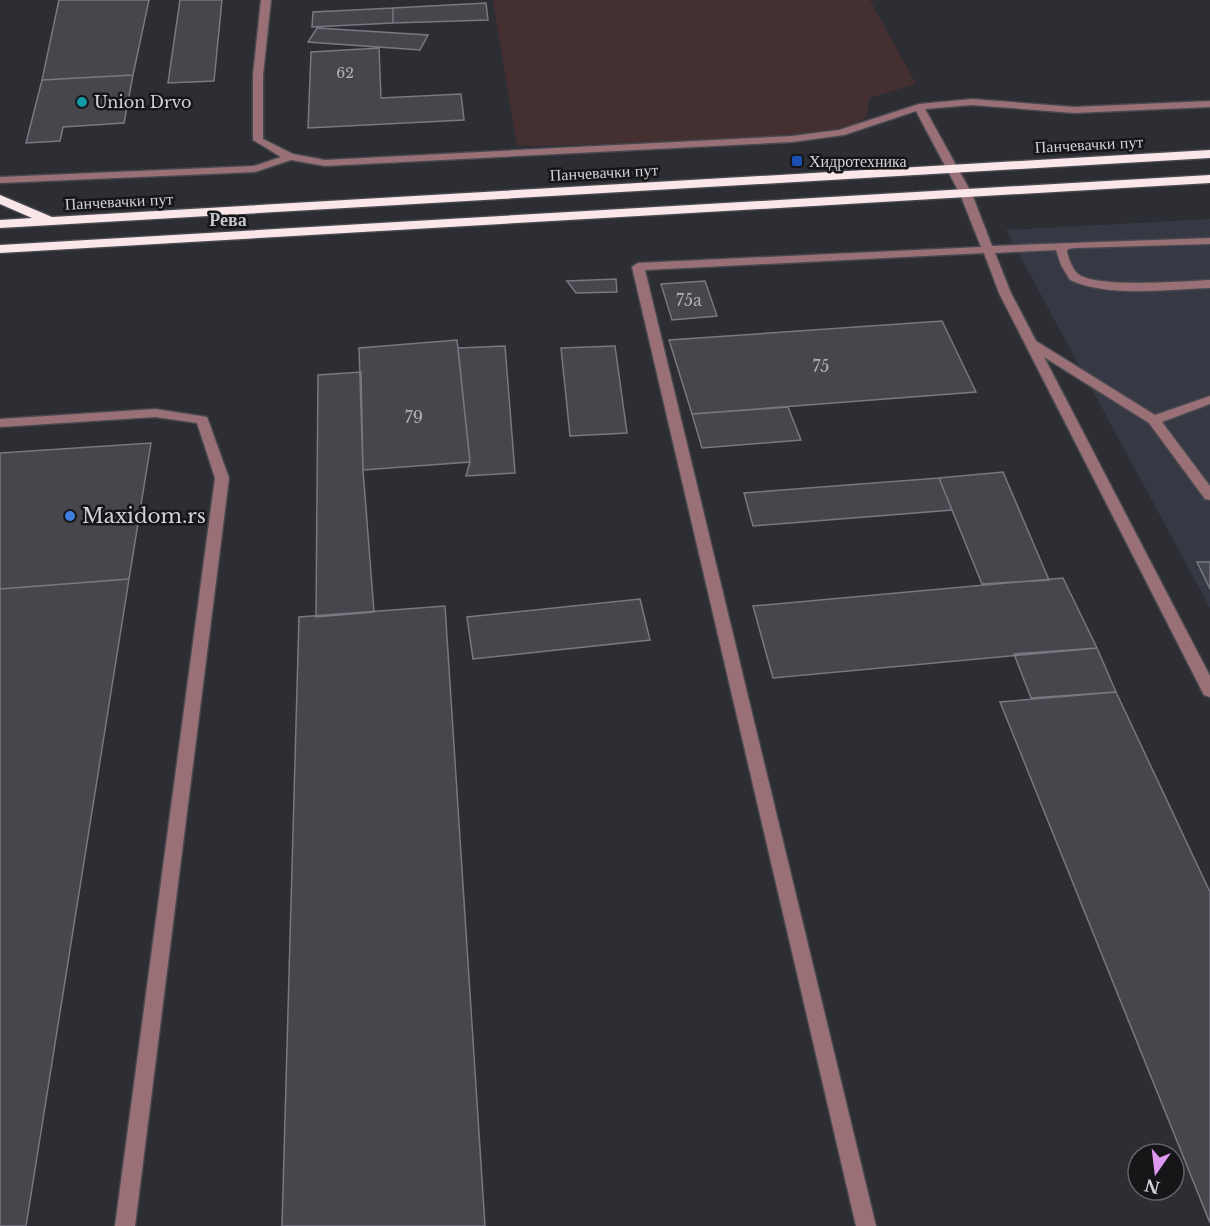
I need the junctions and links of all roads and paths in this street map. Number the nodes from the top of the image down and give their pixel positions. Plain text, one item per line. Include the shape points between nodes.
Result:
1 (266, 0) edge
2 (1210, 104) edge
3 (919, 107) junction
4 (1210, 154) edge
5 (290, 157) junction
6 (954, 168) junction
7 (1210, 179) edge
8 (0, 180) edge
9 (966, 194) junction
10 (0, 199) edge
11 (53, 222) junction
12 (0, 224) edge
13 (1210, 241) edge
14 (1063, 246) junction
15 (2, 249) edge
16 (988, 249) junction
17 (1210, 284) edge
18 (1031, 343) junction
19 (1210, 400) edge
20 (1154, 420) junction
21 (0, 423) edge
22 (1210, 496) edge
23 (1210, 692) edge
24 (125, 1226) edge
25 (866, 1226) edge

1 - 5 street via 258,75 258,140
2 - 3 street via 1074,110 972,102
3 - 5 street via 840,133 792,139 325,163
3 - 6 street
4 - 6 highway, Панчевачки пут
5 - 8 street via 255,169
6 - 9 street
6 - 11 highway, Панчевачки пут
7 - 9 highway
9 - 15 highway
9 - 16 street
10 - 11 highway
11 - 12 highway, Панчевачки пут
13 - 14 street
14 - 16 street
14 - 17 street via 1061,252 1074,277 1086,282 1107,286
16 - 18 street
16 - 25 street via 638,267
18 - 20 street
18 - 23 street
19 - 20 street
20 - 22 street
21 - 24 street via 155,413 202,420 222,478

